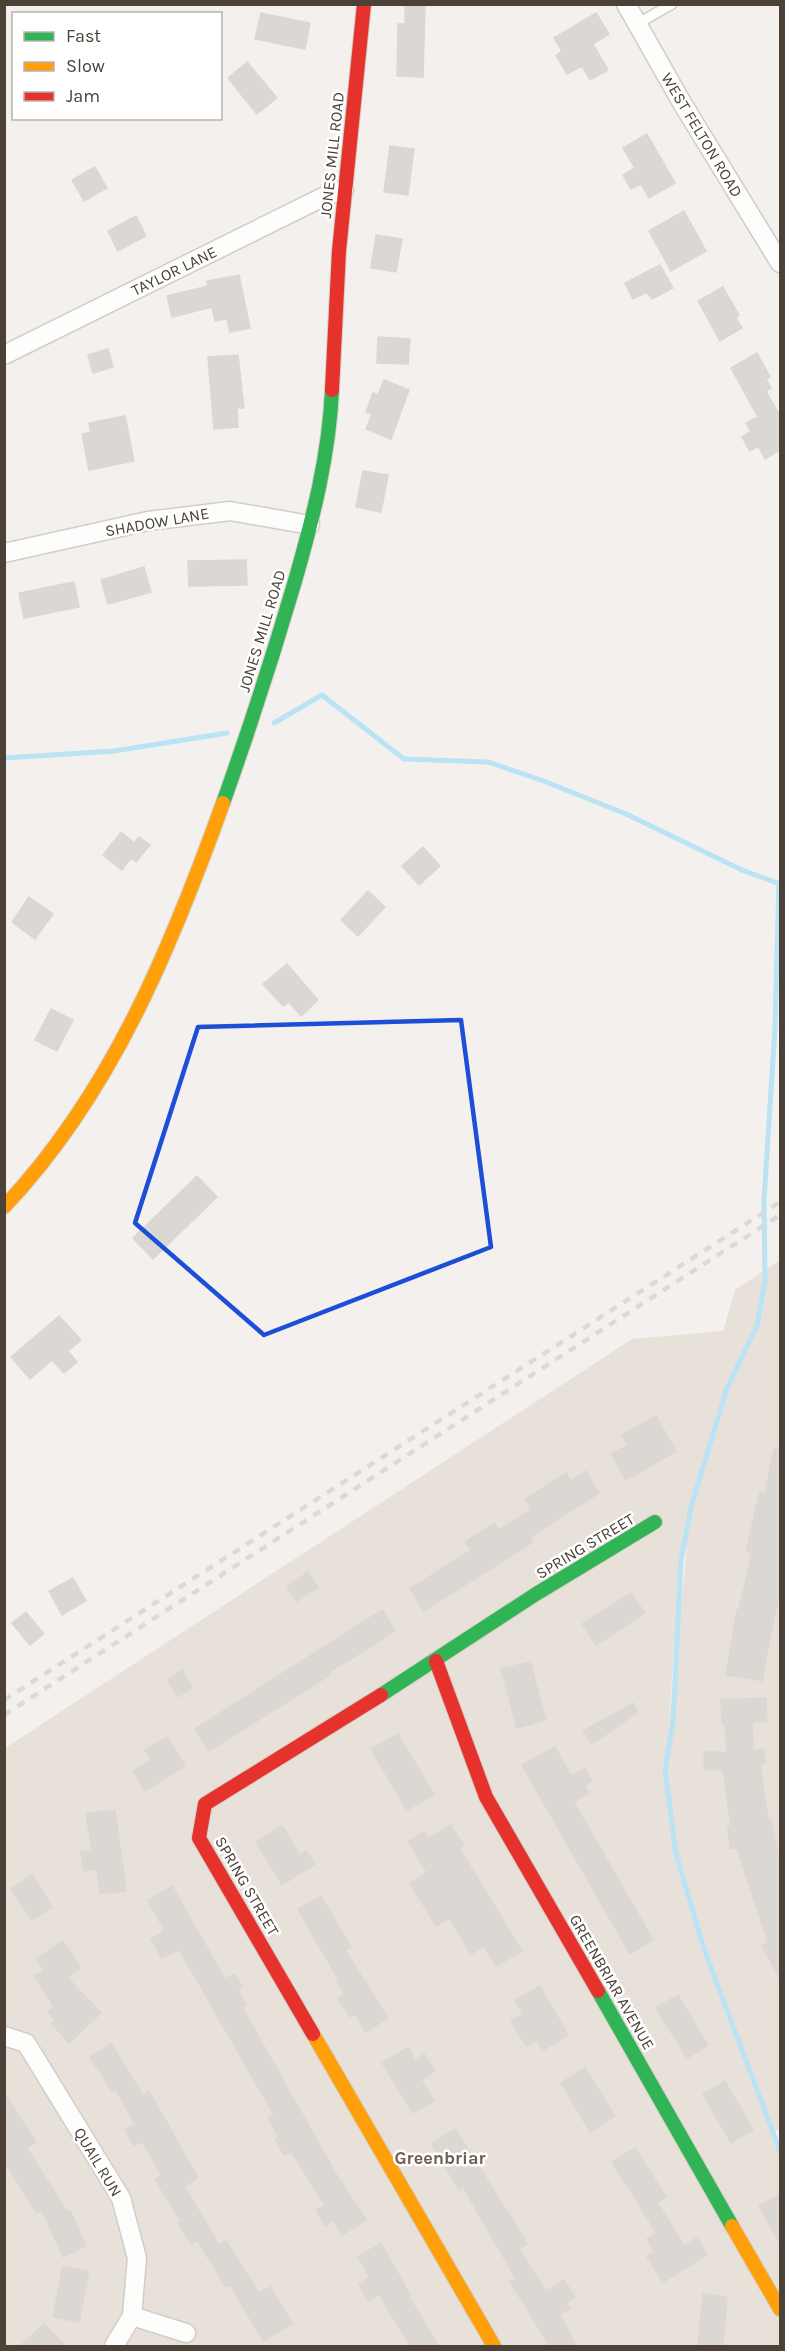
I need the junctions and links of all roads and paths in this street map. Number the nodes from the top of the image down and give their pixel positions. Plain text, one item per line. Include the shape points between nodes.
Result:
1 (364, 4) edge
2 (626, 4) edge
3 (672, 4) edge
4 (637, 24) junction
5 (344, 190) junction
6 (780, 263) edge
7 (4, 355) edge
8 (310, 525) junction
9 (4, 553) edge
10 (4, 1207) edge
11 (655, 1522) dead end
12 (436, 1661) junction
13 (4, 2036) edge
14 (780, 2308) edge
15 (132, 2316) junction
16 (186, 2333) dead end
17 (114, 2346) edge
18 (494, 2346) edge

1 - 5 street, JONES MILL ROAD
2 - 4 street, WEST FELTON ROAD
3 - 4 lane
4 - 6 street, WEST FELTON ROAD
5 - 7 street, TAYLOR LANE
5 - 8 street, JONES MILL ROAD via 328,448
8 - 9 street, SHADOW LANE via 230,511 148,521
8 - 10 street, JONES MILL ROAD via 233,778 173,933 89,1101 44,1164
11 - 12 street, SPRING STREET
12 - 14 street, GREENBRIAR AVENUE via 486,1797
12 - 18 street, SPRING STREET via 205,1804 200,1838
13 - 15 street, QUAIL RUN via 26,2043 121,2198 137,2258
15 - 16 street
15 - 17 street, QUAIL RUN

